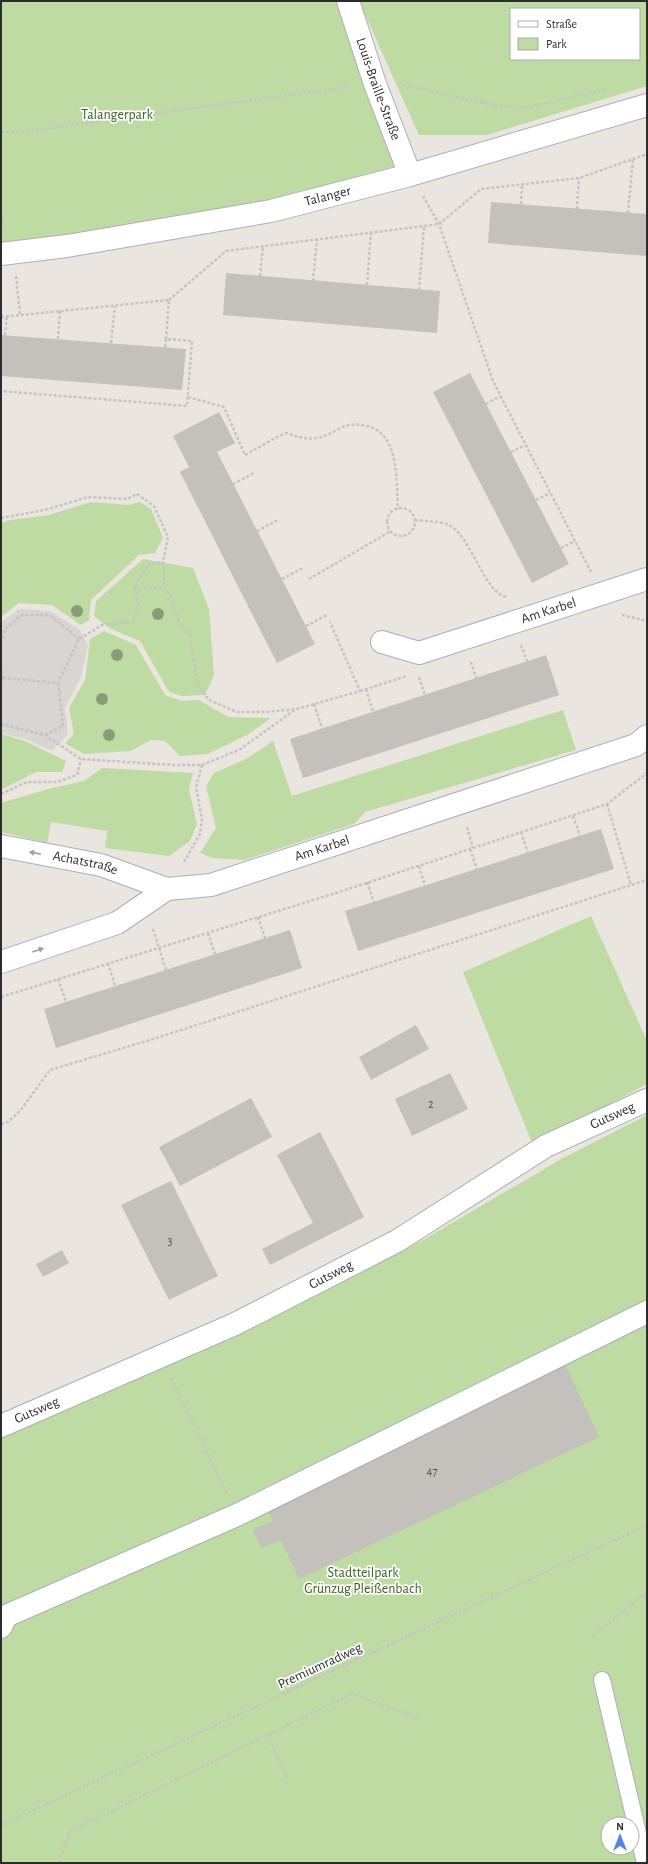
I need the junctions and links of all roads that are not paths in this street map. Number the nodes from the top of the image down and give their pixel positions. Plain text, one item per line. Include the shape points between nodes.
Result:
1 (348, 1) edge
2 (647, 105) edge
3 (410, 175) junction
4 (7, 253) edge
5 (647, 579) edge
6 (382, 642) dead end
7 (647, 736) edge
8 (1, 846) edge
9 (167, 889) junction
10 (1, 962) edge
11 (647, 1100) edge
12 (647, 1312) edge
13 (1, 1426) edge
14 (1, 1627) edge
15 (602, 1680) dead end
16 (646, 1863) edge

1 - 3 street, Louis-Braille-Straße via 375,84
2 - 3 street, Talanger
3 - 4 street, Talanger via 271,211 67,246
5 - 6 street, Am Karbel via 419,653
7 - 9 street, Am Karbel via 629,748 211,885
9 -> 8 street, Achatstraße via 101,865
10 -> 9 street, Am Karbel via 117,923
11 - 13 street, Gutsweg via 546,1146 397,1241 235,1324
12 - 14 street via 237,1515 6,1616
15 - 16 lane

